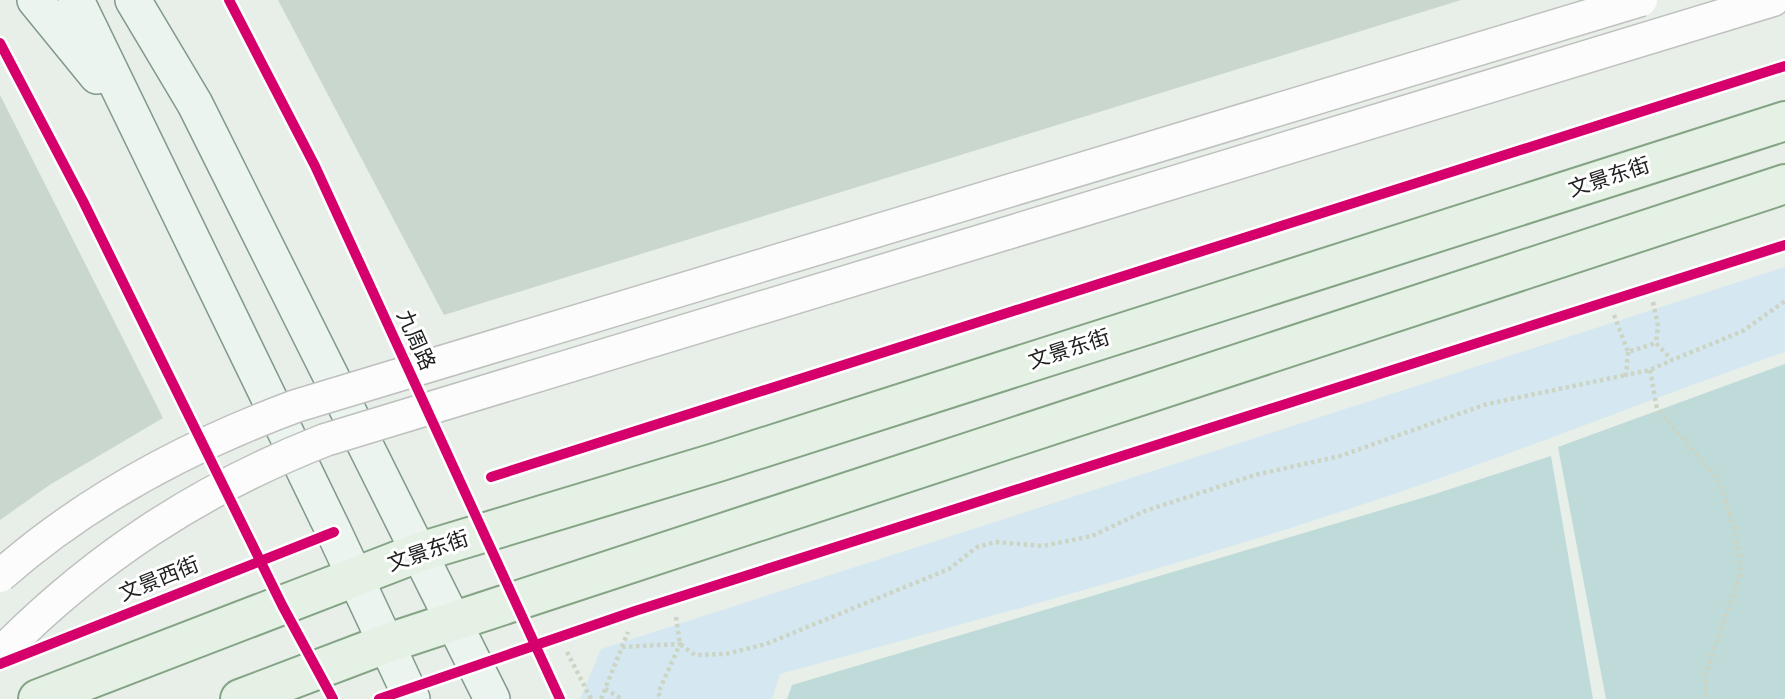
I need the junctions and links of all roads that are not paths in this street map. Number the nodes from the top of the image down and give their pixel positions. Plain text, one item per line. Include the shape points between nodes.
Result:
1 (35, 0) edge
2 (76, 0) edge
3 (133, 0) edge
4 (147, 0) edge
5 (1641, 0) edge
6 (1773, 0) edge
7 (195, 104) junction
8 (130, 116) junction
9 (1785, 121) edge
10 (1785, 184) edge
11 (420, 552) junction
12 (0, 576) edge
13 (354, 577) junction
14 (454, 622) junction
15 (385, 644) junction
16 (0, 654) edge
17 (47, 695) edge
18 (240, 699) edge
19 (412, 699) edge
20 (492, 699) edge

1 - 8 main road
2 - 8 main road
3 - 7 main road
4 - 7 main road
5 - 12 street, bridge via 296,406 244,425 145,473 57,530
6 - 16 street, bridge via 325,440 189,503 68,588
7 - 11 main road
8 - 13 main road
9 - 11 main road, 文景东街
10 - 14 main road
11 - 13 main road, 文景东街
11 - 14 main road
13 - 15 main road
13 - 17 main road
14 - 15 main road
14 - 20 main road
15 - 18 main road
15 - 19 main road

